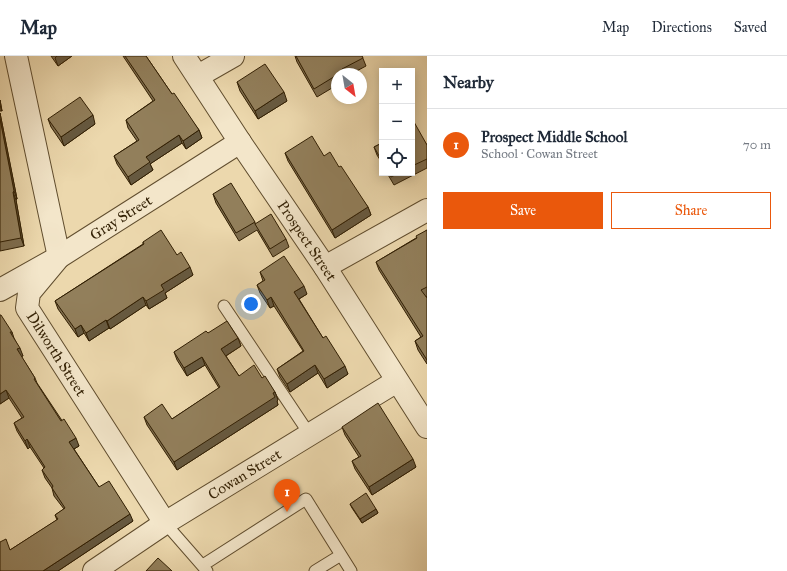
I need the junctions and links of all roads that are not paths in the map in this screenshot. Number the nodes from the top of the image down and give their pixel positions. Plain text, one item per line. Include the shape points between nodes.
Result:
1 (16, 56) edge
2 (184, 56) edge
3 (233, 56) edge
4 (198, 76) junction
5 (240, 142) junction
6 (427, 210) edge
7 (59, 257) junction
8 (325, 267) junction
9 (0, 290) edge
10 (224, 306) dead end
11 (397, 381) junction
12 (427, 427) edge
13 (310, 435) junction
14 (165, 523) junction
15 (340, 555) junction
16 (205, 568) edge
17 (94, 571) edge
18 (314, 571) edge
19 (351, 571) edge

1 - 7 street
2 - 4 street, Prospect Street
3 - 4 street
4 - 5 street, Prospect Street
5 - 7 street, Gray Street
5 - 8 street, Prospect Street
6 - 8 street
7 - 9 street, Gray Street
7 - 14 street, Dilworth Street via 29,293 27,308
8 - 11 street, Prospect Street
10 - 13 lane
11 - 12 street, Prospect Street
11 - 13 street, Cowan Street
13 - 14 street, Cowan Street
14 - 16 lane
14 - 17 street, Cowan Street
15 - 16 lane via 306,499
15 - 18 lane
15 - 19 lane

